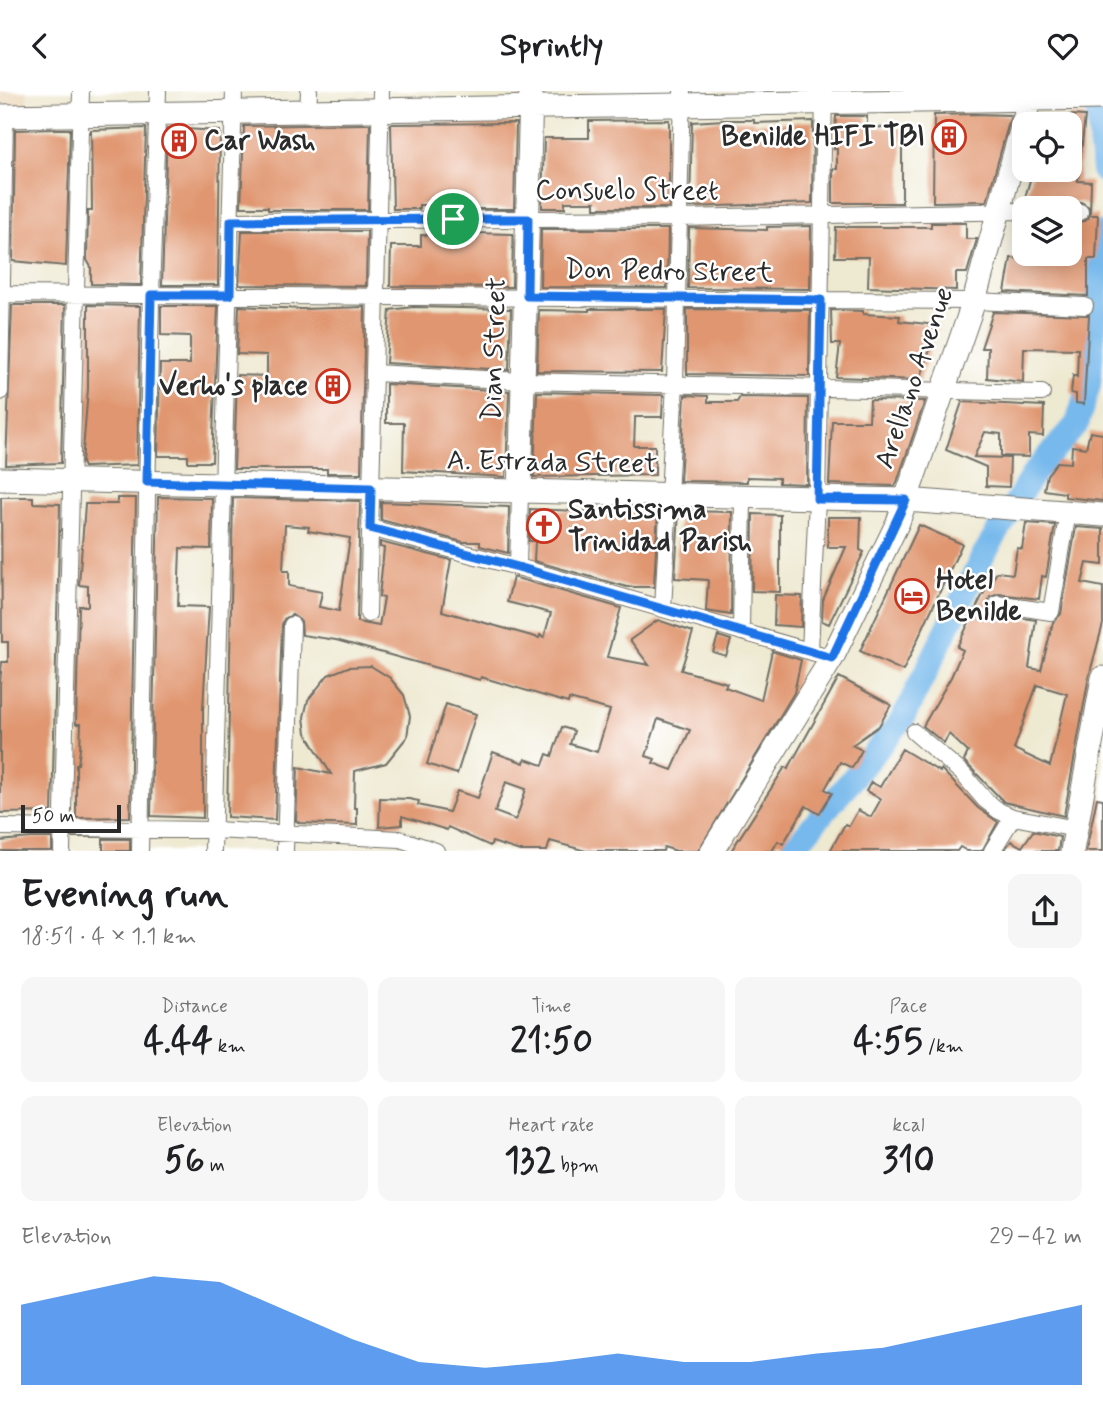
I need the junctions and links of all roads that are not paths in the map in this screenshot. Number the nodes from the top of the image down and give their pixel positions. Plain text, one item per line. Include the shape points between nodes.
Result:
1 (81, 91) edge
2 (1031, 95) edge
3 (909, 96) edge
4 (982, 96) edge
5 (682, 98) edge
6 (755, 98) edge
7 (824, 98) edge
8 (1094, 98) edge
9 (531, 99) edge
10 (601, 99) edge
11 (454, 100) edge
12 (234, 101) edge
13 (309, 101) edge
14 (381, 101) edge
15 (158, 102) edge
16 (81, 114) junction
17 (3, 116) edge
18 (1000, 211) junction
19 (1012, 211) edge
20 (822, 215) junction
21 (679, 218) junction
22 (528, 219) junction
23 (378, 220) junction
24 (231, 221) junction
25 (2, 294) edge
26 (151, 295) junction
27 (230, 295) junction
28 (76, 296) junction
29 (527, 296) junction
30 (376, 297) junction
31 (677, 298) junction
32 (821, 300) junction
33 (974, 301) junction
34 (1085, 306) dead end
35 (374, 373) junction
36 (523, 381) junction
37 (675, 383) junction
38 (943, 388) junction
39 (819, 389) junction
40 (0, 392) edge
41 (1042, 393) dead end
42 (0, 478) edge
43 (69, 480) junction
44 (147, 482) junction
45 (222, 485) junction
46 (371, 488) junction
47 (520, 492) junction
48 (670, 496) junction
49 (743, 497) junction
50 (817, 499) junction
51 (906, 500) junction
52 (1068, 512) junction
53 (1103, 515) edge
54 (370, 528) junction
55 (518, 567) junction
56 (998, 604) dead end
57 (663, 609) junction
58 (368, 614) dead end
59 (292, 625) dead end
60 (741, 632) junction
61 (821, 655) junction
62 (1103, 678) edge
63 (914, 732) dead end
64 (1013, 817) junction
65 (63, 826) junction
66 (0, 827) edge
67 (141, 828) junction
68 (214, 830) junction
69 (286, 833) junction
70 (1074, 840) edge
71 (361, 844) edge
72 (62, 851) edge
73 (140, 851) edge
74 (213, 851) edge
75 (285, 851) edge
76 (436, 851) edge
77 (712, 851) edge
78 (992, 851) edge

1 - 16 street
2 - 4 street
2 - 8 street
2 - 18 street, Arellano Avenue
3 - 4 street
3 - 7 street
5 - 6 street
5 - 10 street
5 - 21 street
6 - 7 street
7 - 20 street
9 - 10 street
9 - 11 street
9 - 22 street, Dian Street
11 - 14 street
12 - 13 street
12 - 15 street
12 - 24 street
13 - 14 street
14 - 23 street
15 - 16 street
15 - 26 street
16 - 17 street
16 - 28 street
17 - 25 street
18 - 19 street, Consuelo Street
18 - 20 street, Consuelo Street
18 - 33 street, Arellano Avenue
20 - 21 street, Consuelo Street
20 - 32 street
21 - 22 street, Consuelo Street
21 - 31 street
22 - 23 street, Consuelo Street
22 - 29 street, Dian Street
23 - 24 street, Consuelo Street
23 - 30 street
24 - 27 street
25 - 28 street, Don Pedro Street
25 - 40 street
26 - 27 street, Don Pedro Street
26 - 28 street, Don Pedro Street
26 - 44 street
27 - 30 street, Don Pedro Street
27 - 45 street
28 - 43 street
29 - 30 street, Don Pedro Street
29 - 31 street, Don Pedro Street
29 - 36 street, Dian Street
30 - 35 street
31 - 32 street, Don Pedro Street
31 - 37 street
32 - 33 street, Don Pedro Street
32 - 39 street
33 - 34 street, Don Pedro Street
33 - 38 street, Arellano Avenue
35 - 36 street
35 - 46 street
36 - 37 street
36 - 47 street, Dian Street
37 - 39 street
37 - 48 street
38 - 39 street
38 - 41 street
38 - 51 street, Arellano Avenue
39 - 50 street
42 - 43 street, A. Estrada Street
43 - 44 street, A. Estrada Street
43 - 65 street
44 - 45 street, A. Estrada Street
44 - 67 street
45 - 46 street, A. Estrada Street
45 - 68 street
46 - 47 street, A. Estrada Street
46 - 54 street
47 - 48 street, A. Estrada Street
47 - 55 street, Dian Street
48 - 49 street, A. Estrada Street
48 - 57 street
49 - 50 street, A. Estrada Street
49 - 60 street
50 - 51 street, A. Estrada Street
50 - 61 street
51 - 52 street, A. Estrada Street
51 - 61 street, Arellano Avenue
52 - 53 street, A. Estrada Street
52 - 56 street via 1051,612
54 - 55 street
54 - 58 street
55 - 57 street
57 - 60 street
59 - 69 street
60 - 61 street
61 - 77 street, Arellano Avenue
62 - 70 street
63 - 64 street via 962,773 985,800
64 - 70 street
64 - 78 street
65 - 66 street
65 - 67 street
65 - 72 street
67 - 68 street
67 - 73 street
68 - 69 street
68 - 74 street
69 - 71 street
69 - 75 street
71 - 76 street via 400,839

